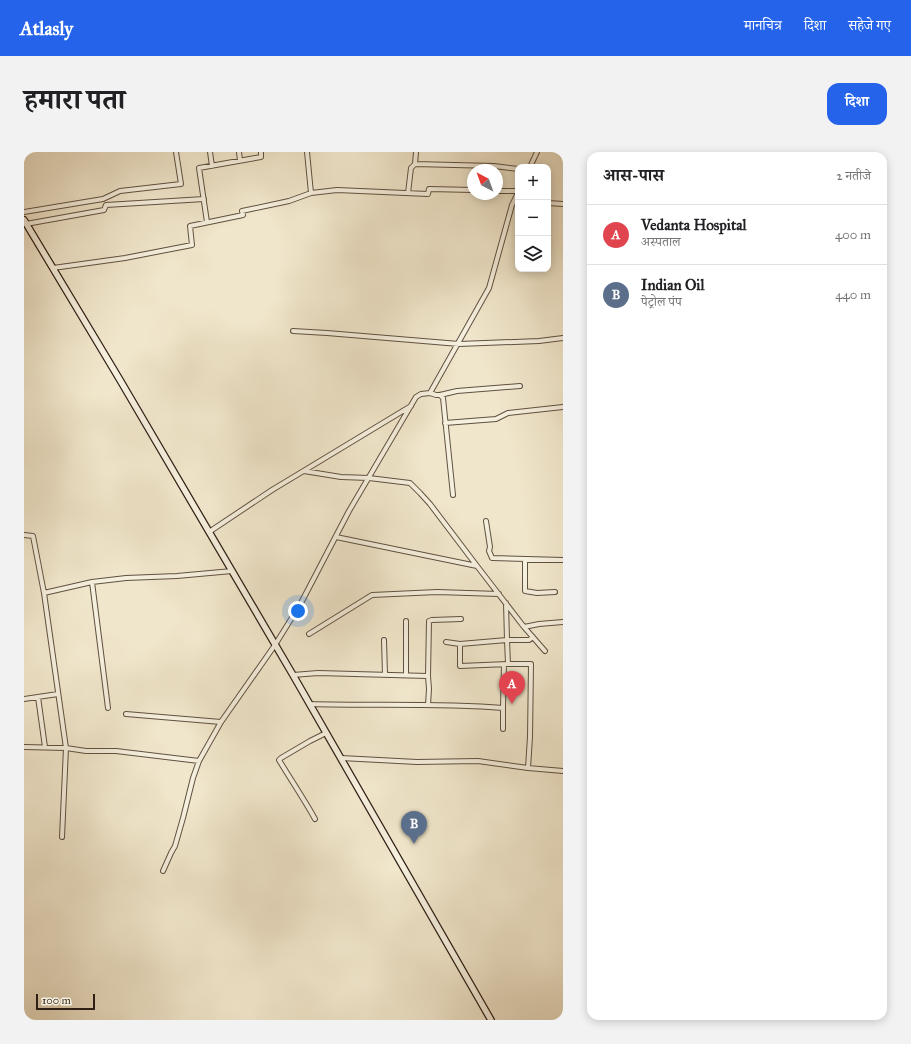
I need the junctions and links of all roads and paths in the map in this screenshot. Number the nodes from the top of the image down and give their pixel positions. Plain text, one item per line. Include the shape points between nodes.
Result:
1 (176, 152) edge
2 (210, 152) edge
3 (239, 152) edge
4 (261, 152) edge
5 (307, 152) edge
6 (416, 152) edge
7 (537, 152) edge
8 (240, 161) junction
9 (415, 164) junction
10 (531, 164) edge
11 (212, 166) junction
12 (515, 169) edge
13 (467, 190) edge
14 (503, 191) edge
15 (515, 192) edge
16 (311, 193) junction
17 (408, 193) junction
18 (204, 199) junction
19 (551, 203) edge
20 (515, 204) edge
21 (563, 204) edge
22 (24, 212) edge
23 (207, 222) junction
24 (26, 226) edge
25 (53, 268) junction
26 (293, 331) dead end
27 (563, 338) edge
28 (458, 344) junction
29 (520, 386) dead end
30 (430, 393) junction
31 (440, 395) junction
32 (411, 406) junction
33 (563, 407) edge
34 (445, 423) junction
35 (304, 471) junction
36 (369, 478) junction
37 (453, 495) dead end
38 (486, 521) dead end
39 (209, 532) junction
40 (24, 535) edge
41 (336, 537) junction
42 (525, 559) junction
43 (563, 560) edge
44 (477, 566) junction
45 (232, 571) junction
46 (92, 582) junction
47 (556, 592) dead end
48 (44, 593) junction
49 (498, 594) junction
50 (506, 603) junction
51 (461, 619) dead end
52 (406, 621) dead end
53 (563, 622) edge
54 (524, 627) junction
55 (309, 634) dead end
56 (533, 637) junction
57 (384, 640) dead end
58 (507, 640) junction
59 (446, 642) dead end
60 (460, 644) junction
61 (275, 645) junction
62 (545, 651) dead end
63 (506, 664) junction
64 (406, 674) junction
65 (293, 675) junction
66 (385, 675) junction
67 (428, 676) junction
68 (58, 694) junction
69 (38, 697) junction
70 (24, 699) edge
71 (309, 704) junction
72 (428, 705) junction
73 (108, 708) dead end
74 (503, 708) junction
75 (126, 714) dead end
76 (221, 722) junction
77 (503, 729) dead end
78 (326, 733) junction
79 (24, 747) edge
80 (45, 747) junction
81 (66, 748) junction
82 (341, 758) junction
83 (199, 761) junction
84 (528, 768) junction
85 (563, 771) edge
86 (315, 819) dead end
87 (62, 837) dead end
88 (163, 871) dead end
89 (491, 1020) edge

1 - 22 street via 181,184 120,190 103,199
2 - 11 street
3 - 8 street
4 - 8 street via 261,157
5 - 16 street
6 - 9 street
7 - 10 street
8 - 11 street
9 - 12 street
9 - 17 street via 411,168
11 - 18 street via 199,168
13 - 17 street via 429,189 428,194
14 - 15 street
16 - 17 street via 337,190
16 - 23 street via 289,201 242,211 242,215
18 - 23 street
18 - 24 street via 106,205 104,210
19 - 21 street
20 - 28 street via 489,288
23 - 25 street via 190,226 192,245
24 - 25 main road
25 - 39 main road
26 - 28 street
27 - 28 street
28 - 30 street
29 - 31 street via 457,391
30 - 31 street
30 - 32 street via 416,397
31 - 34 street via 443,398
32 - 35 street
32 - 36 street
33 - 34 street via 508,413 496,419
34 - 37 street
35 - 36 street via 341,477
35 - 39 street
36 - 41 street
36 - 44 street via 410,483 430,504
38 - 42 street via 490,547 488,551 492,558
39 - 45 main road
40 - 48 street via 33,536
41 - 44 street
41 - 61 street
42 - 43 street
42 - 47 street via 525,591
44 - 49 street
45 - 46 street
45 - 61 main road
46 - 48 street
46 - 73 street
48 - 68 street
49 - 50 street
49 - 55 street via 437,592 372,595
50 - 54 street
50 - 58 street
51 - 67 street via 429,621
52 - 64 street
53 - 54 street
54 - 56 street
56 - 58 street via 529,640
56 - 62 street
57 - 66 street
58 - 60 street
58 - 63 street
59 - 60 street
60 - 63 street via 460,666
61 - 65 main road
61 - 76 street
63 - 74 street
63 - 84 street via 531,664
64 - 66 street
64 - 67 street
65 - 66 street
65 - 71 main road
67 - 72 street
68 - 69 street
68 - 81 street
69 - 70 street
69 - 80 street
71 - 72 street
71 - 78 main road
72 - 74 street
74 - 77 street
75 - 76 street
76 - 83 street
78 - 82 main road
78 - 86 street via 310,740 280,760
79 - 80 street
80 - 81 street
81 - 83 street
81 - 87 street
82 - 84 street via 417,762 478,761
82 - 89 main road
83 - 88 street via 175,846
84 - 85 street

